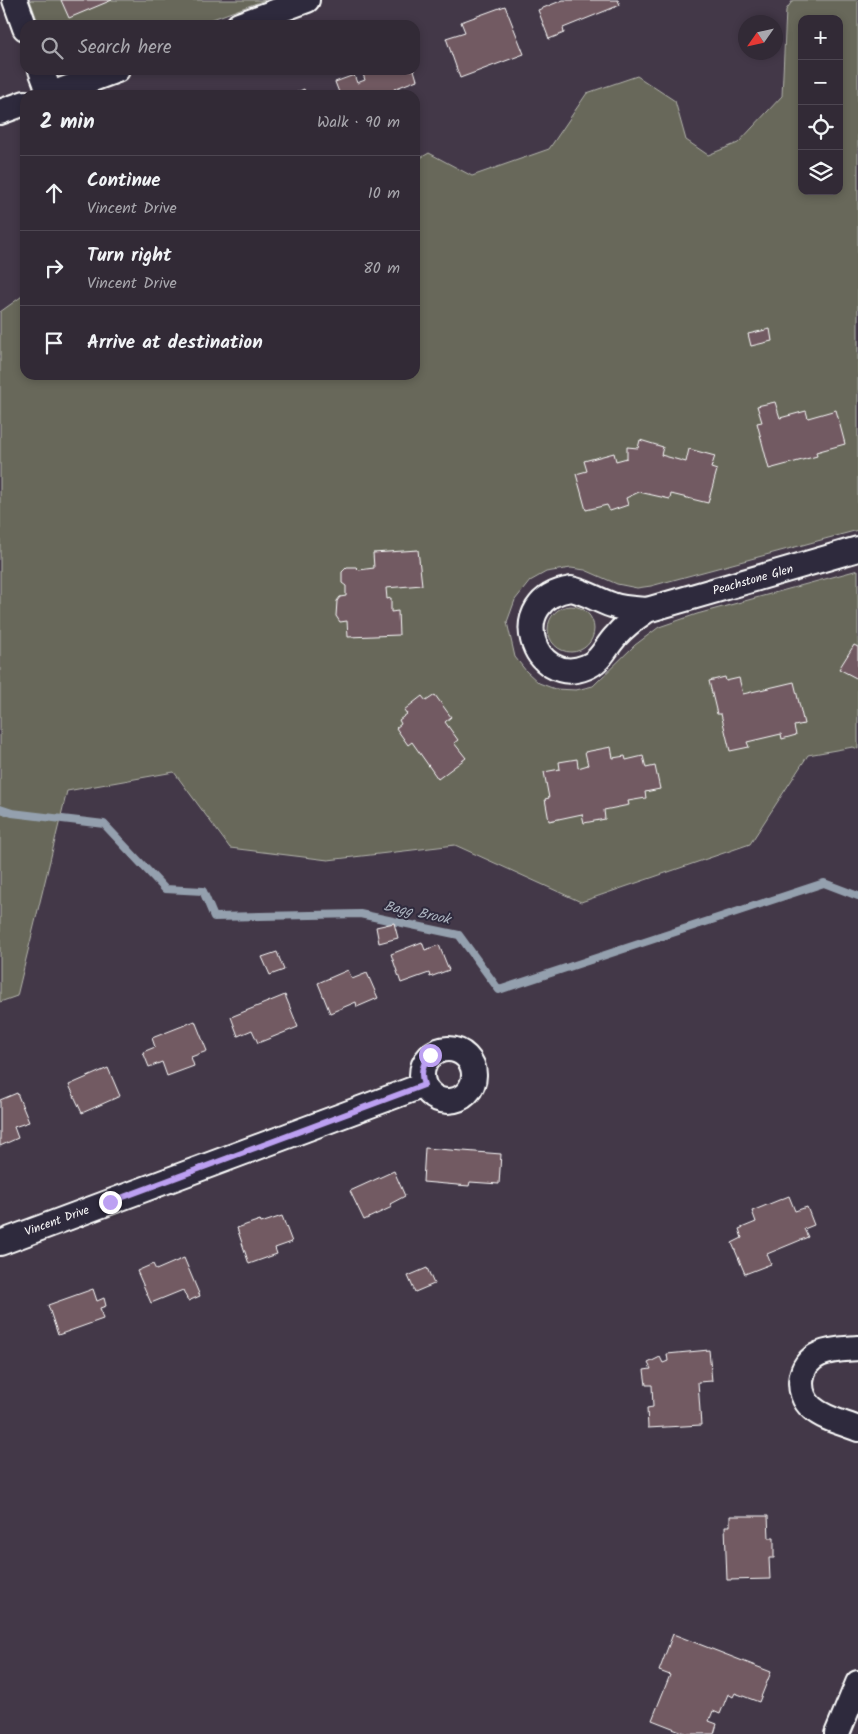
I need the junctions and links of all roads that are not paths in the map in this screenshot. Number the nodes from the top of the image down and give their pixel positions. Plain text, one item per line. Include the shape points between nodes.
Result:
1 (14, 0) edge
2 (307, 0) edge
3 (22, 20) edge
4 (253, 20) edge
5 (43, 75) edge
6 (104, 75) edge
7 (48, 90) edge
8 (63, 90) edge
9 (20, 106) edge
10 (0, 112) edge
11 (858, 549) edge
12 (647, 610) junction
13 (424, 1085) dead end
14 (0, 1243) edge
15 (858, 1348) edge
16 (858, 1429) edge
17 (858, 1683) edge
18 (837, 1734) edge

1 - 3 street
2 - 4 street
5 - 7 street
6 - 8 street
9 - 10 street
11 - 12 street, Peachstone Glen
12 - 12 street, Peachstone Glen via 612,605 580,590 562,590 538,605 532,622 532,641 542,657 558,668 577,670 601,657 623,628
13 - 14 street, Vincent Drive
15 - 16 street via 826,1351 816,1356 805,1368 801,1384 812,1408
17 - 18 street

